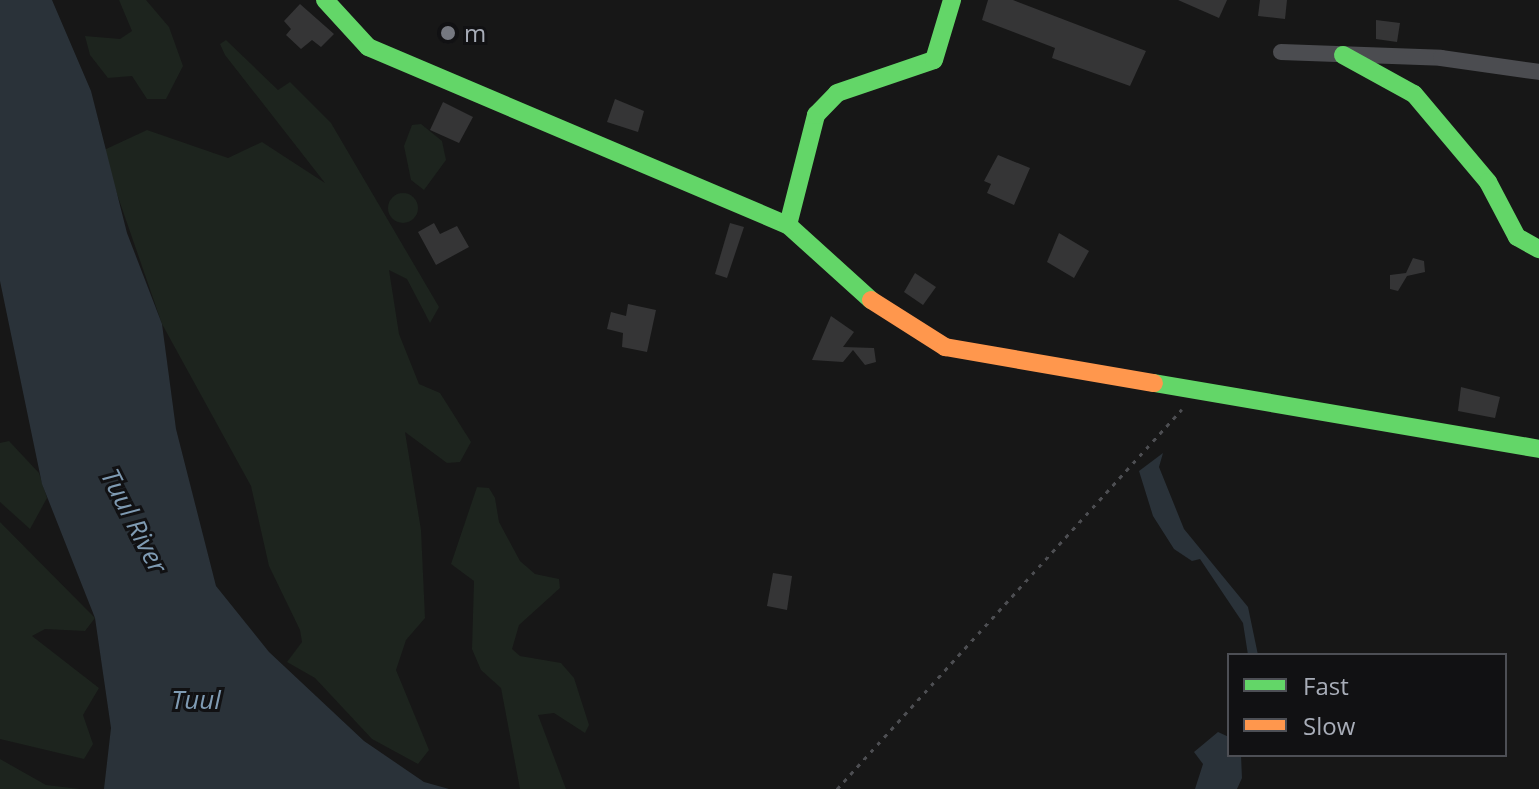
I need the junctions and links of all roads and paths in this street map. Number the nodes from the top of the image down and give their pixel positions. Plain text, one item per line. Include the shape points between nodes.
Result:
1 (325, 0) edge
2 (952, 0) edge
3 (1281, 52) dead end
4 (1343, 55) junction
5 (1539, 72) edge
6 (788, 225) junction
7 (1539, 249) edge
8 (1198, 391) junction
9 (1539, 449) edge
10 (837, 789) edge

1 - 6 street via 368,47
2 - 6 street via 934,60 837,93 816,115
3 - 4 street
4 - 5 street via 1441,58
4 - 7 street via 1414,94 1488,182 1517,237
6 - 8 street via 876,305 945,347
8 - 9 street
8 - 10 path

